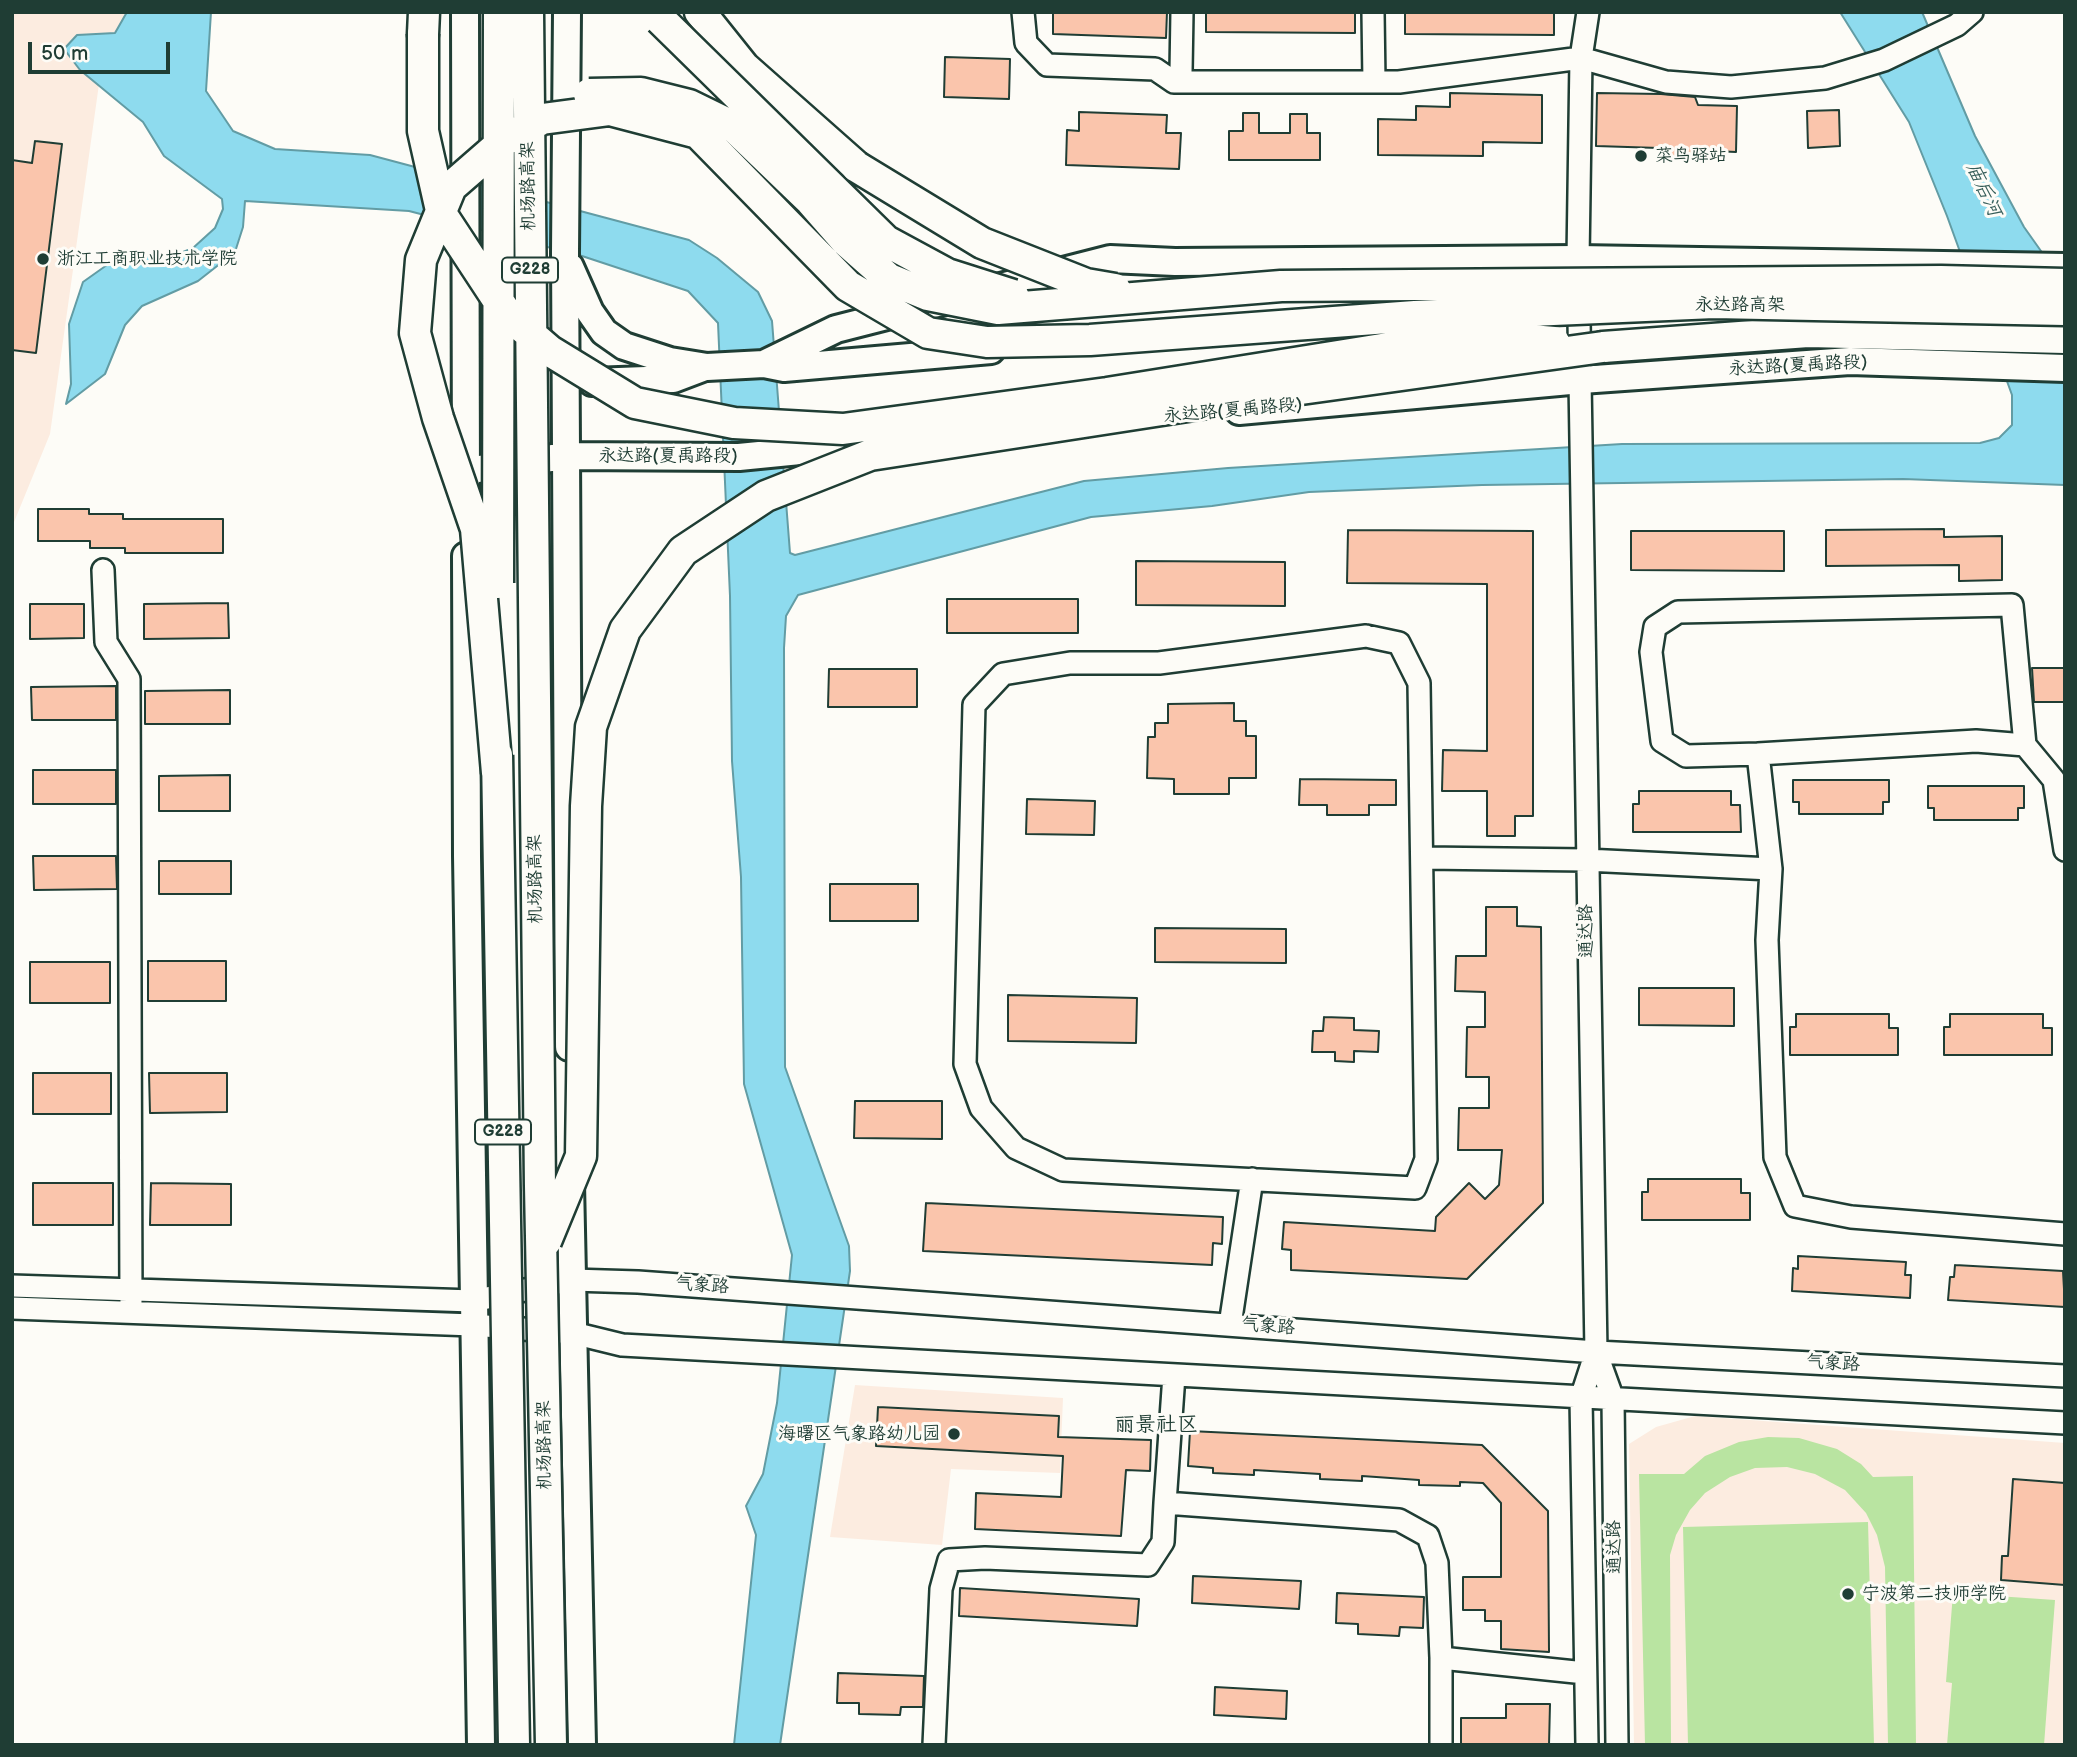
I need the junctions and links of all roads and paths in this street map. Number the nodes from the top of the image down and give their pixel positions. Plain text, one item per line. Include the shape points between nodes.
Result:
1 (424, 12) edge
2 (465, 12) edge
3 (499, 12) edge
4 (528, 12) edge
5 (567, 12) edge
6 (656, 12) edge
7 (700, 12) edge
8 (1023, 12) edge
9 (1182, 12) edge
10 (1373, 12) edge
11 (1588, 12) edge
12 (1972, 12) edge
13 (1581, 58) junction
14 (1174, 82) junction
15 (1374, 82) junction
16 (505, 140) junction
17 (565, 251) junction
18 (1578, 259) junction
19 (2065, 267) edge
20 (2065, 284) edge
21 (2065, 297) edge
22 (1579, 299) junction
23 (1044, 304) junction
24 (2065, 310) edge
25 (1415, 316) junction
26 (2065, 338) edge
27 (1603, 347) junction
28 (774, 366) junction
29 (707, 367) junction
30 (2065, 368) edge
31 (1581, 380) junction
32 (565, 382) junction
33 (565, 456) junction
34 (466, 471) junction
35 (103, 570) dead end
36 (2025, 745) junction
37 (1758, 754) junction
38 (497, 773) junction
39 (2065, 850) edge
40 (1424, 858) junction
41 (1586, 860) junction
42 (1771, 869) junction
43 (1252, 1179) junction
44 (2065, 1234) edge
45 (541, 1254) junction
46 (572, 1280) junction
47 (12, 1286) edge
48 (132, 1290) junction
49 (12, 1308) edge
50 (131, 1313) junction
51 (473, 1313) junction
52 (1230, 1325) junction
53 (573, 1333) junction
54 (1596, 1352) junction
55 (1174, 1376) junction
56 (2065, 1376) edge
57 (1581, 1398) junction
58 (1612, 1399) junction
59 (2065, 1423) edge
60 (1165, 1503) junction
61 (1441, 1658) junction
62 (1585, 1673) junction
63 (481, 1745) edge
64 (514, 1745) edge
65 (551, 1745) edge
66 (582, 1745) edge
67 (933, 1745) edge
68 (1441, 1745) edge
69 (1587, 1745) edge
70 (1617, 1745) edge

1 - 27 highway, bridge via 423,131 442,215 507,314 550,351 635,403 734,423 843,429 1413,344 1506,338
2 - 34 main road
3 - 38 highway, 机场路高架 / G228, bridge
4 - 45 highway, 机场路高架 / G228, bridge
5 - 17 main road
6 - 23 highway, bridge via 886,241 947,274
7 - 25 highway, bridge via 744,67 857,167 982,243 1086,284 1180,300
8 - 14 street via 1026,43 1047,65 1155,69
9 - 14 street via 1181,72
10 - 15 street
11 - 13 street, 通达路
12 - 13 street via 1953,27 1884,60 1825,78 1731,87 1665,82
13 - 15 street
13 - 18 street, 通达路
14 - 15 street
16 - 23 highway, bridge via 554,100 595,93 641,93 689,105 734,127 889,279 928,295 998,309
16 - 25 highway, bridge via 542,119 610,110 698,133 848,286 928,334 987,342 1090,340
16 - 38 highway, bridge via 451,187 421,260 415,334 476,529
17 - 29 main road via 575,283 604,332 624,346
17 - 32 main road
18 - 19 main road
18 - 22 street, 通达路
18 - 28 main road via 1110,259 836,329
20 - 23 highway, bridge via 1281,286
21 - 22 main road via 1896,292
22 - 28 main road
22 - 31 street, 通达路
24 - 25 highway, 永达路高架, bridge via 1714,303
26 - 27 highway, 永达路高架 via 1808,332
27 - 45 highway, bridge via 870,455 766,496 683,551 625,630 591,727 581,1156
28 - 29 main road
29 - 32 main road via 673,379
30 - 31 main road, 永达路(夏禹路段) via 1850,361
31 - 33 main road, 永达路(夏禹路段) via 740,457
31 - 41 street, 通达路
32 - 33 main road
33 - 34 main road, 永达路(夏禹路段)
33 - 46 main road
34 - 51 main road
35 - 48 street via 106,642 129,679
36 - 37 street via 1976,741
36 - 37 street via 2012,605 1678,612 1655,627 1651,652 1662,741 1686,756
36 - 39 street via 2054,780
37 - 42 street
38 - 64 highway, 机场路高架 / G228, bridge
40 - 41 street
40 - 43 street via 1426,1159 1415,1188
40 - 43 street via 1419,683 1399,643 1366,636 1158,663 1070,663 1003,674 974,705 965,1064 981,1108 1016,1148 1063,1170
41 - 42 street
41 - 54 street, 通达路
42 - 44 street via 1767,940 1775,1157 1796,1206 1851,1217
43 - 52 street
45 - 65 highway, 机场路高架 / G228, bridge
46 - 51 street, 气象路
46 - 52 street, 气象路
46 - 53 main road
47 - 48 street
48 - 50 street
48 - 51 street
49 - 50 street
50 - 51 street
51 - 53 street
51 - 63 main road
52 - 54 street, 气象路
53 - 55 street via 622,1345
53 - 66 main road
54 - 56 street, 气象路
54 - 57 street, 通达路
54 - 58 street, 通达路
55 - 57 street
55 - 60 street
57 - 58 street
57 - 62 street, 通达路
58 - 59 street
58 - 70 street, 通达路
60 - 61 street via 1399,1520 1428,1536 1437,1563
60 - 67 street via 1163,1542 1148,1564 949,1560 940,1589
61 - 62 street
61 - 68 street
62 - 69 street, 通达路

